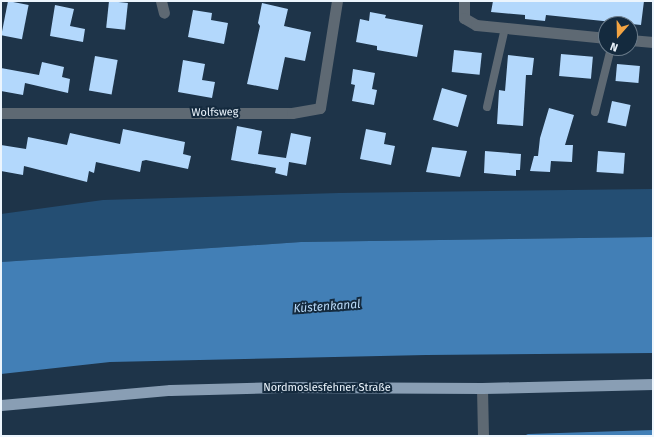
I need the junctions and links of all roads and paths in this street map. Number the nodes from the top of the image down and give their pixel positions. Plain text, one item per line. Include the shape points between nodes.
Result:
1 (162, 1) edge
2 (337, 1) edge
3 (464, 1) edge
4 (164, 13) dead end
5 (505, 28) junction
6 (598, 37) edge
7 (638, 41) edge
8 (653, 42) edge
9 (609, 56) edge
10 (486, 107) dead end
11 (595, 112) dead end
12 (1, 113) edge
13 (653, 384) edge
14 (482, 388) junction
15 (1, 405) edge
16 (483, 436) edge

1 - 4 street
2 - 12 street, Wolfsweg via 320,108 292,113
3 - 5 street via 464,18 476,25
5 - 6 street
5 - 10 lane
7 - 8 street
9 - 11 lane
13 - 14 main road, Nordmoslesfehner Straße
14 - 15 main road, Nordmoslesfehner Straße via 281,387 170,390
14 - 16 street

